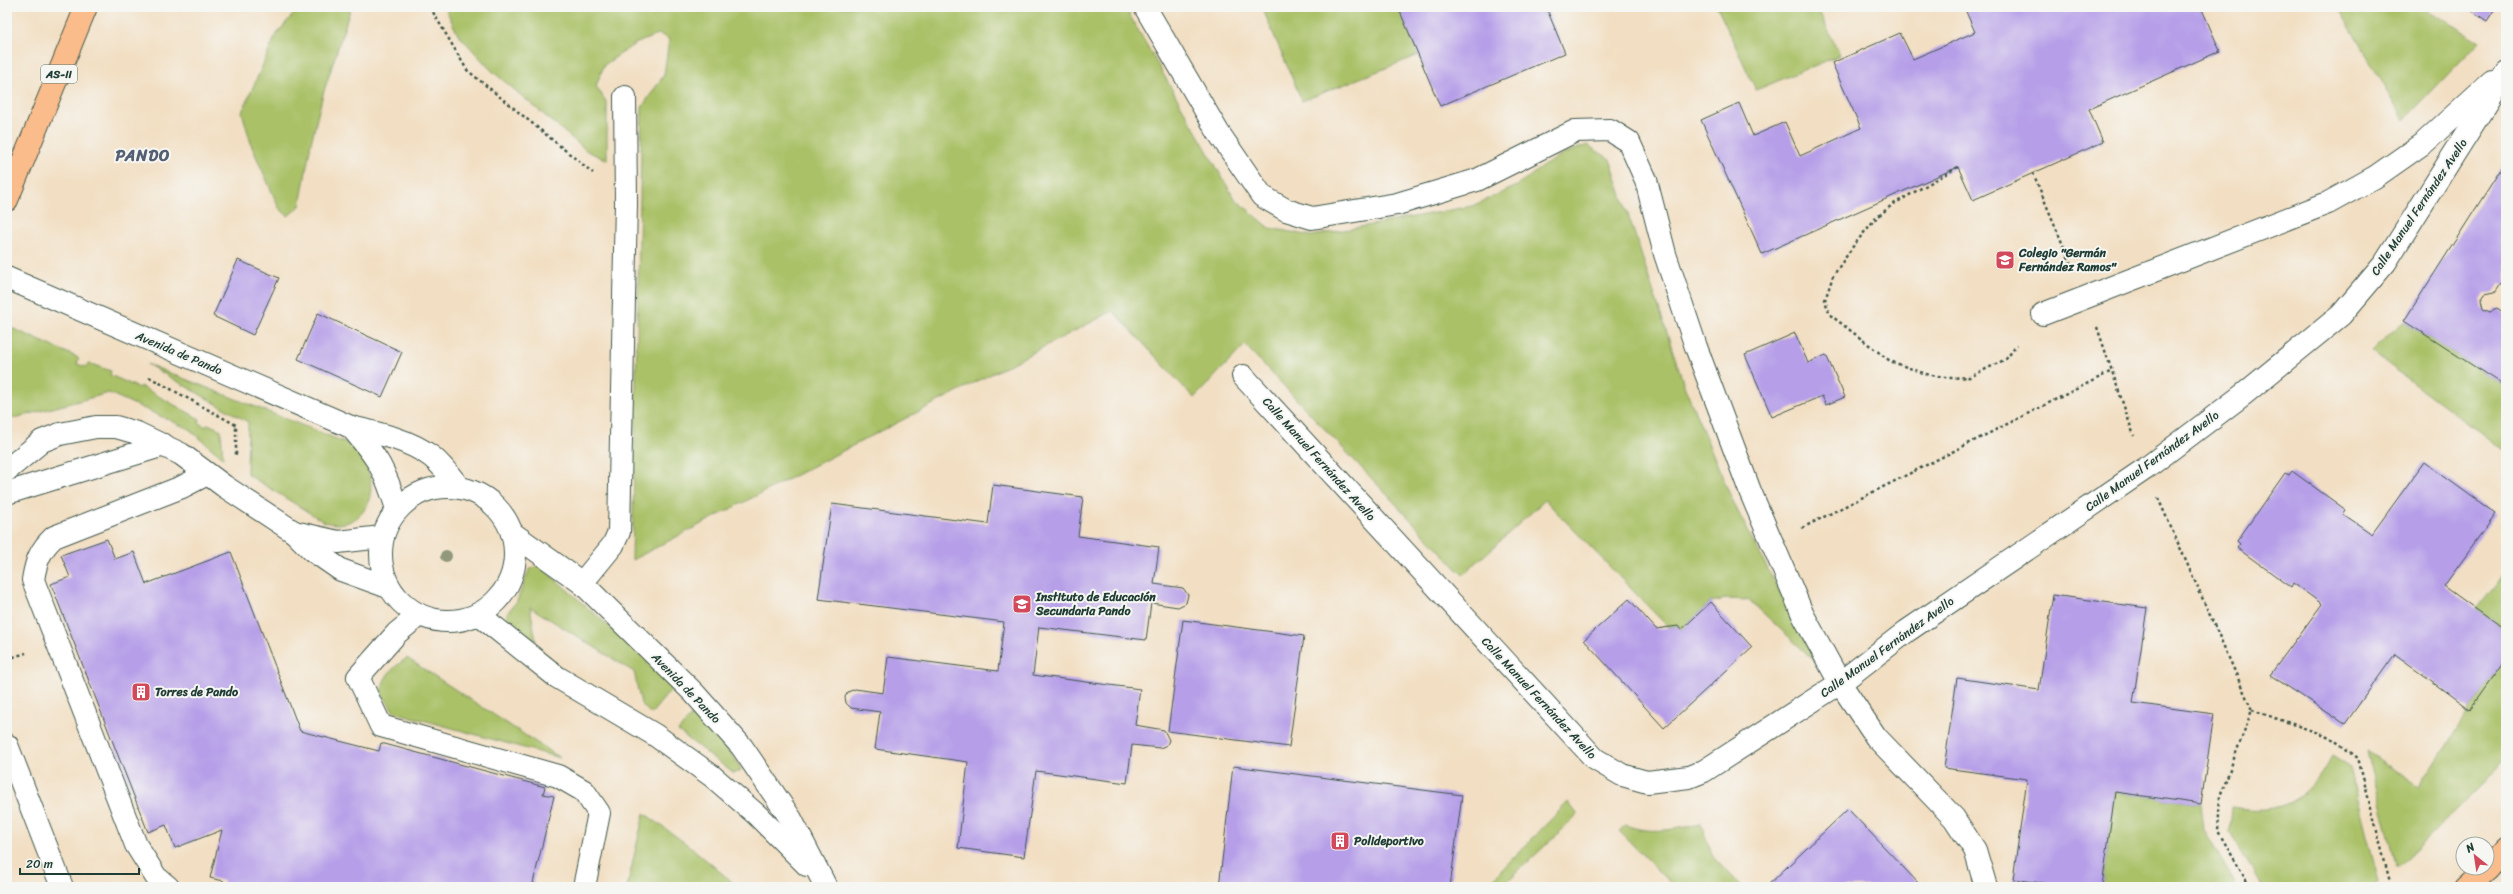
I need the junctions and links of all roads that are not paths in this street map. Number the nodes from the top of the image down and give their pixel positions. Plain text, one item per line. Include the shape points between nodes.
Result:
1 (86, 7) edge
2 (1145, 7) edge
3 (2506, 68) edge
4 (2506, 72) edge
5 (625, 97) dead end
6 (7, 200) edge
7 (7, 278) edge
8 (2043, 314) dead end
9 (1243, 376) dead end
10 (351, 426) junction
11 (164, 445) junction
12 (7, 470) edge
13 (216, 480) junction
14 (459, 487) junction
15 (7, 493) edge
16 (397, 509) junction
17 (294, 532) junction
18 (512, 533) junction
19 (382, 537) junction
20 (582, 583) junction
21 (388, 586) junction
22 (478, 614) junction
23 (418, 615) junction
24 (1840, 683) junction
25 (7, 745) edge
26 (2506, 848) edge
27 (2506, 858) edge
28 (2495, 860) edge
29 (2495, 864) edge
30 (2478, 876) edge
31 (823, 882) edge
32 (62, 887) edge
33 (168, 887) edge
34 (584, 887) edge
35 (1986, 887) edge
36 (2466, 887) edge

1 - 6 main road, AS-II
2 - 24 street via 1218,132 1262,196 1286,210 1312,218 1397,204 1477,180 1575,131 1610,130 1629,142 1646,180 1665,254 1696,347 1772,544 1803,615
3 - 8 street via 2425,142 2375,177 2328,203
4 - 24 street, Calle Manuel Fernández Avello via 2385,263 2341,315 2250,390 2145,469 1907,631
5 - 20 street via 626,203 619,532 613,545
7 - 10 street, Avenida de Pando
9 - 24 street, Calle Manuel Fernández Avello via 1584,749 1608,768 1647,782 1689,777 1724,759
10 - 14 street, Avenida de Pando via 379,433 431,456
10 - 16 street, Avenida de Pando via 376,455 386,474
11 - 12 street via 116,427 78,429 42,442
11 - 13 street via 181,454
11 - 15 street
13 - 17 street
13 - 33 street via 182,487 54,538 43,547 36,563 33,580 136,845 156,877
14 - 16 street via 442,486 426,490 410,498
14 - 18 street via 486,498 497,508
16 - 19 street
17 - 19 street via 338,542
17 - 21 street via 312,550 341,570
18 - 20 street, Avenida de Pando
18 - 22 street via 515,549 510,580 502,594
19 - 21 street via 381,563
20 - 31 street, Avenida de Pando via 694,693 742,747 791,819
21 - 23 street via 406,607
22 - 23 street via 448,621
22 - 31 street, Avenida de Pando via 557,677 655,734 712,776 757,815
23 - 34 street via 397,633 358,676 381,726 558,776 584,791 599,814
24 - 35 street via 1876,737 1954,818 1975,850
25 - 32 street
26 - 28 main road
27 - 29 street
30 - 36 main road

